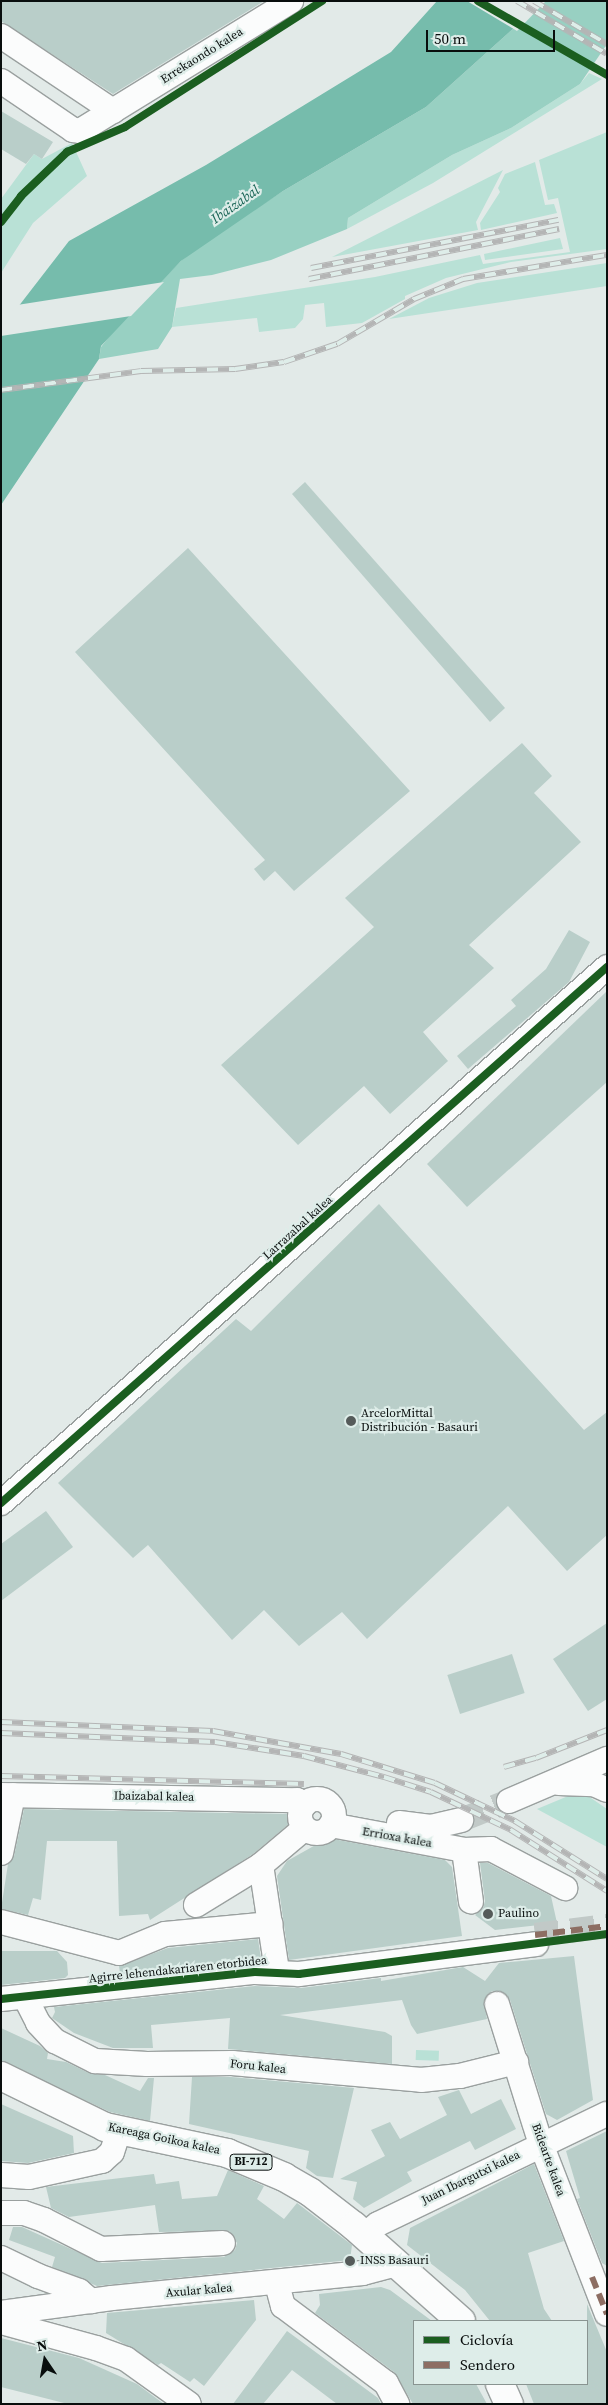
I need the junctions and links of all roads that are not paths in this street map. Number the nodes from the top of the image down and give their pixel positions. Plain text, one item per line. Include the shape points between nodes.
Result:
1 (291, 1) edge
2 (1, 36) edge
3 (1, 81) edge
4 (113, 112) junction
5 (607, 967) edge
6 (1, 1503) edge
7 (607, 1759) edge
8 (550, 1784) junction
9 (607, 1790) edge
10 (7, 1795) edge
11 (509, 1801) tunnel mouth
12 (305, 1804) junction
13 (332, 1819) junction
14 (462, 1820) tunnel mouth
15 (305, 1828) junction
16 (464, 1850) junction
17 (1, 1853) edge
18 (262, 1865) junction
19 (565, 1888) dead end
20 (471, 1902) dead end
21 (196, 1905) dead end
22 (1, 1922) edge
23 (271, 1924) junction
24 (536, 1944) tunnel mouth
25 (277, 1971) junction
26 (25, 1997) junction
27 (1, 1999) edge
28 (497, 2004) dead end
29 (516, 2062) junction
30 (1, 2076) edge
31 (607, 2114) edge
32 (119, 2131) junction
33 (540, 2144) junction
34 (1, 2175) edge
35 (1, 2213) edge
36 (364, 2235) junction
37 (223, 2243) dead end
38 (1, 2258) edge
39 (397, 2264) junction
40 (599, 2275) edge
41 (277, 2284) junction
42 (91, 2301) junction
43 (1, 2313) edge
44 (607, 2314) edge
45 (460, 2320) edge
46 (1, 2322) edge
47 (500, 2385) edge
48 (189, 2404) edge
49 (397, 2404) edge
50 (509, 2404) edge

1 - 4 street, Errekaondo kalea
2 - 4 street
3 - 4 street, Errekaondo kalea via 73,130 80,131
5 - 6 street, Larrazabal kalea
7 - 8 street
8 - 9 street via 571,1781
8 - 11 street
10 - 12 street, Ibaizabal kalea via 297,1800
10 - 17 street
12 - 13 street via 314,1800 324,1801
12 - 15 street via 300,1819
13 - 14 street via 349,1812 417,1827
13 - 15 street via 318,1833
13 - 16 street, Errioxa kalea
15 - 18 street
16 - 19 street, Errioxa kalea via 490,1849
16 - 20 street
18 - 21 street
18 - 23 street
22 - 23 street via 119,1954 165,1934
23 - 25 street
24 - 25 street, Agirre lehendakariaren etorbidea via 299,1974
25 - 26 street, Agirre lehendakariaren etorbidea
26 - 27 street, Agirre lehendakariaren etorbidea
26 - 29 street, Foru kalea via 38,2023 55,2041 95,2061 232,2063 421,2080 460,2076
28 - 29 street, Bidearte kalea
29 - 33 street, Bidearte kalea
30 - 32 main road, Kareaga Goikoa kalea / BI-712 via 80,2116
31 - 33 street, Juan Ibargutxi kalea
32 - 34 street via 112,2152 102,2161 29,2177
32 - 36 main road, Kareaga Goikoa kalea / BI-712 via 186,2143 250,2162 310,2192
33 - 36 street, Juan Ibargutxi kalea via 378,2224
33 - 40 street, Bidearte kalea
35 - 37 street via 24,2214 44,2220 101,2249
36 - 39 main road, Kareaga Goikoa kalea / BI-712
38 - 42 street via 79,2291
39 - 41 street, Axular kalea via 363,2273
39 - 45 main road, Kareaga Goikoa kalea / BI-712
40 - 44 street, Bidearte kalea
41 - 42 street, Axular kalea
41 - 49 street via 283,2306 386,2383
42 - 43 street, Axular kalea
46 - 48 street via 96,2348 126,2360
47 - 50 main road

